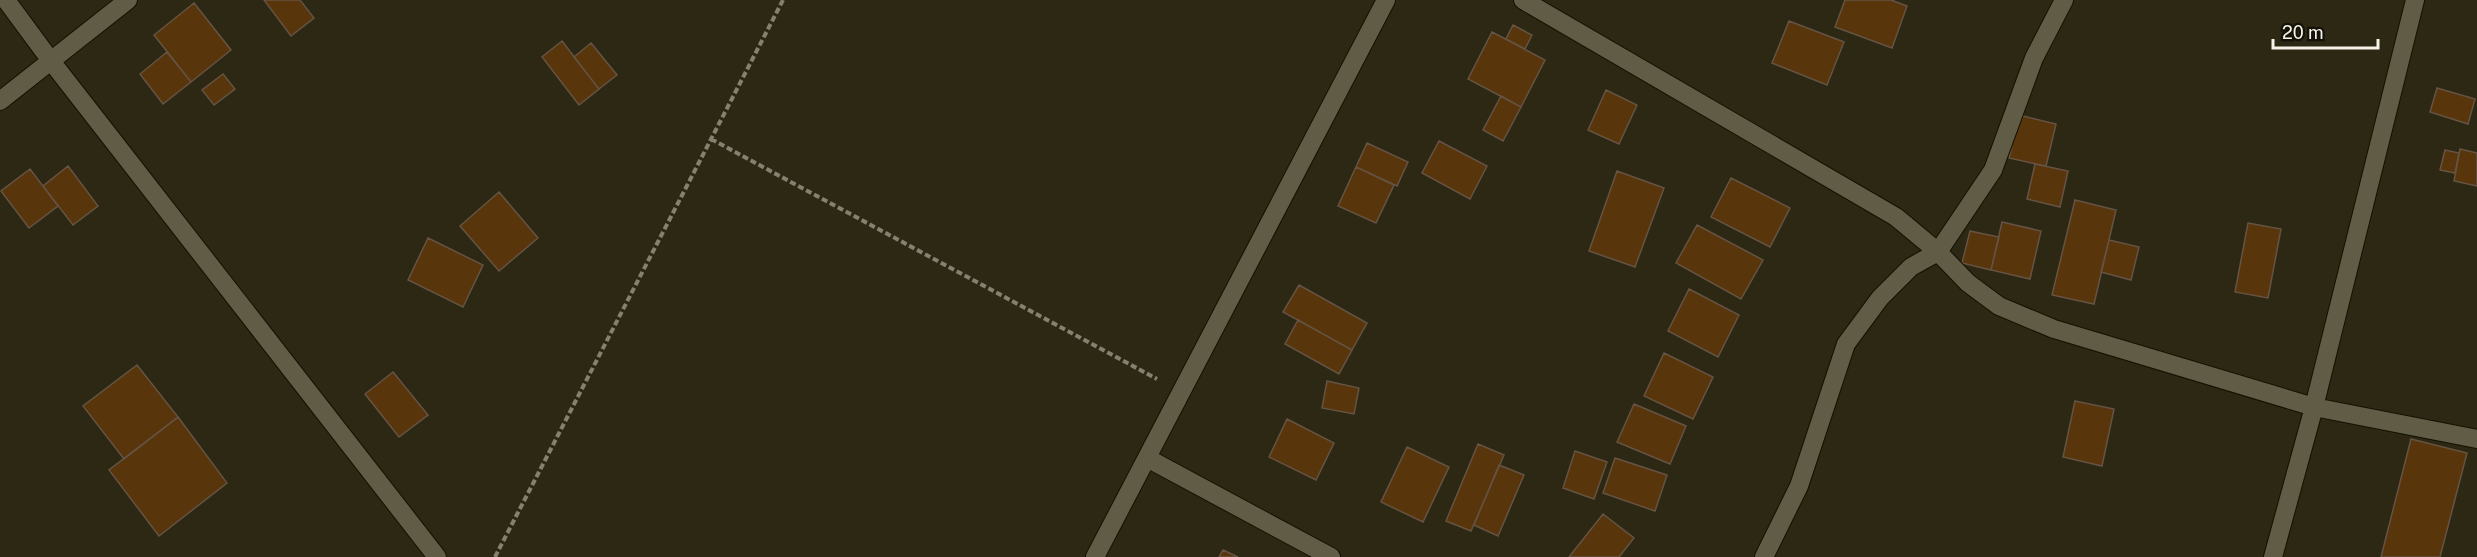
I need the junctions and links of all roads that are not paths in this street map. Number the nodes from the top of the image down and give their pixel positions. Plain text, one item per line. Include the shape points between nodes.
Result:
1 (6, 0) edge
2 (128, 0) edge
3 (1386, 0) edge
4 (1523, 0) edge
5 (2064, 0) edge
6 (2415, 0) edge
7 (51, 61) junction
8 (0, 100) edge
9 (1938, 252) junction
10 (2314, 407) junction
11 (2477, 439) edge
12 (1147, 458) junction
13 (436, 557) edge
14 (1095, 557) edge
15 (1331, 557) edge
16 (1764, 557) edge
17 (2273, 557) edge

1 - 7 street
2 - 7 street
3 - 12 street
4 - 9 street via 1896,217
5 - 9 street via 2034,58 1993,170
6 - 10 street
7 - 8 street
7 - 13 street
9 - 10 street via 1968,283 1999,306 2054,329
9 - 16 street via 1911,267 1880,298 1846,344 1799,486
10 - 11 street
10 - 17 street
12 - 14 street
12 - 15 street

